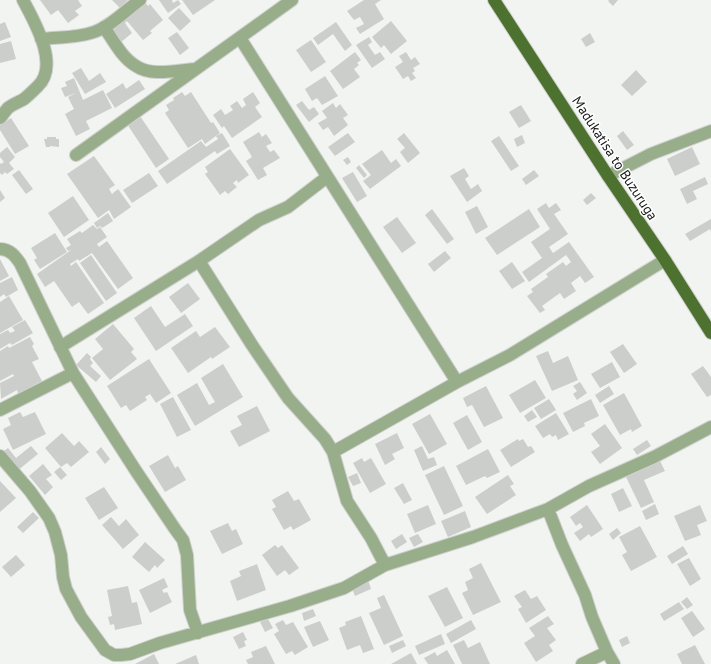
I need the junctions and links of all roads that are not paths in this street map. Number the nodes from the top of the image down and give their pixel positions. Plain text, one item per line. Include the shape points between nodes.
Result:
1 (23, 0) edge
2 (140, 0) edge
3 (292, 0) edge
4 (494, 0) edge
5 (104, 27) junction
6 (41, 38) junction
7 (240, 38) junction
8 (195, 69) junction
9 (0, 118) edge
10 (711, 130) edge
11 (76, 155) dead end
12 (608, 176) junction
13 (327, 177) junction
14 (0, 248) edge
15 (665, 260) junction
16 (199, 261) junction
17 (711, 333) edge
18 (60, 347) junction
19 (73, 373) junction
20 (457, 382) junction
21 (0, 410) edge
22 (711, 427) edge
23 (334, 452) junction
24 (0, 456) edge
25 (548, 509) junction
26 (385, 566) junction
27 (198, 633) junction
28 (607, 652) junction
29 (582, 664) edge
30 (614, 664) edge

1 - 6 street
2 - 5 street
3 - 7 street
4 - 12 main road, Madukatisa to Buzuruga
5 - 6 street via 81,35
5 - 8 street via 126,58 136,67 159,72
6 - 9 street via 47,62 40,85
7 - 8 street
7 - 13 street
8 - 11 street
10 - 12 street via 651,154
12 - 15 main road, Madukatisa to Buzuruga
13 - 16 street via 288,206 259,220
13 - 20 street
14 - 18 street via 14,254 20,263
15 - 17 main road, Madukatisa to Buzuruga
15 - 20 street via 510,355
16 - 18 street
16 - 23 street via 288,398
18 - 19 street
19 - 21 street
19 - 27 street via 183,540 187,555 190,610
20 - 23 street
22 - 25 street via 654,457 589,486
23 - 26 street via 347,501 362,522
24 - 27 street via 49,518 61,555 66,589 81,617 105,650 114,655 130,654
25 - 26 street
25 - 28 street
26 - 27 street via 344,588
28 - 29 street
28 - 30 street

